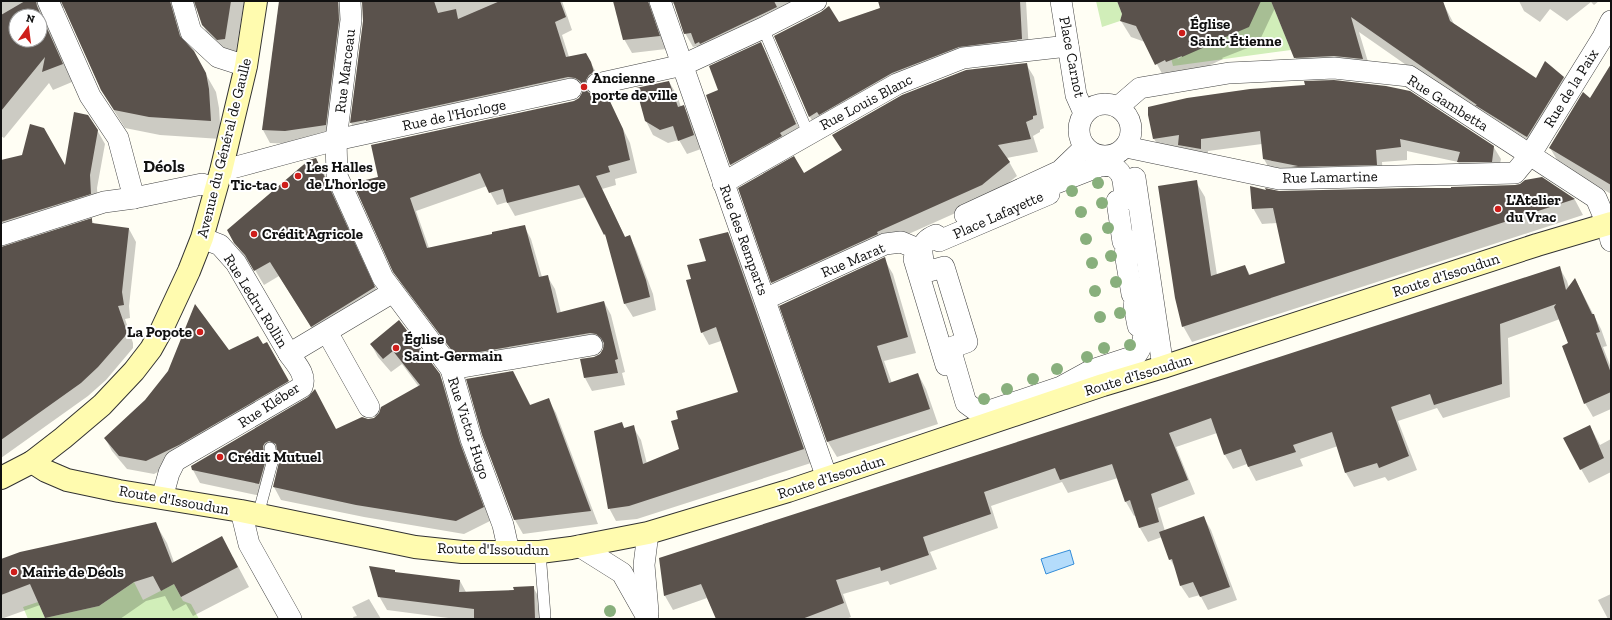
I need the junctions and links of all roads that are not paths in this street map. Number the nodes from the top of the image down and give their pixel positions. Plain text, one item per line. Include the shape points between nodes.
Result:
1 (48, 1) edge
2 (182, 1) edge
3 (256, 1) edge
4 (350, 1) edge
5 (660, 1) edge
6 (816, 1) edge
7 (1061, 1) edge
8 (1611, 21) edge
9 (763, 28) junction
10 (1068, 46) junction
11 (683, 65) junction
12 (246, 66) junction
13 (597, 84) dead end
14 (571, 89) dead end
15 (1118, 107) junction
16 (1084, 113) junction
17 (808, 133) junction
18 (336, 140) junction
19 (1085, 147) junction
20 (1122, 149) junction
21 (1530, 155) junction
22 (218, 180) junction
23 (723, 183) junction
24 (134, 198) junction
25 (1610, 229) edge
26 (1, 235) edge
27 (931, 237) joint
28 (202, 238) junction
29 (913, 247) junction
30 (393, 292) junction
31 (765, 299) junction
32 (327, 332) junction
33 (592, 345) dead end
34 (289, 354) junction
35 (1163, 367) junction
36 (450, 369) junction
37 (369, 407) dead end
38 (967, 431) junction
39 (270, 448) dead end
40 (32, 462) junction
41 (1, 478) edge
42 (827, 478) junction
43 (162, 498) junction
44 (249, 513) junction
45 (648, 533) junction
46 (580, 546) junction
47 (509, 552) junction
48 (540, 552) junction
49 (545, 616) dead end
50 (291, 619) edge
51 (648, 619) edge

1 - 24 street via 90,96 118,138
2 - 12 street via 191,32 218,57
3 - 12 main road, Avenue du Général de Gaulle
4 - 18 street, Rue Marceau via 351,20
5 - 11 street, Rue des Remparts
6 - 9 street
7 - 10 street, Place Carnot
8 - 21 street, Rue de la Paix
9 - 11 street
9 - 17 lane
10 - 16 street, Place Carnot via 1076,95
10 - 17 street, Rue Louis Blanc via 963,58 897,84
11 - 13 street
11 - 23 street, Rue des Remparts
12 - 22 main road, Avenue du Général de Gaulle
14 - 18 street, Rue de l'Horloge
15 - 16 street via 1100,104
15 - 20 street via 1125,113 1131,130 1130,138
15 - 21 street, Rue Gambetta via 1140,88 1229,73 1334,68 1409,76
16 - 19 street via 1078,127 1080,141
17 - 23 street, Rue Louis Blanc
18 - 22 street, Rue de l'Horloge
18 - 30 street, Rue Victor Hugo via 337,176 383,278
19 - 20 street via 1090,153 1105,157
19 - 29 street via 1060,171 925,233
20 - 21 street, Rue Lamartine via 1279,179 1515,173
20 - 35 street via 1134,174
21 - 25 street, Rue Gambetta via 1596,198
22 - 24 street
22 - 28 main road, Avenue du Général de Gaulle
23 - 31 street, Rue des Remparts
24 - 26 street via 104,202
25 - 35 main road, Route d'Issoudun via 1537,245
27 - 27 street, Place Lafayette via 936,235 939,241 1049,194 1046,187 1100,166 1109,165 1118,169 1122,176 1125,200 1117,201 1123,242 1132,241 1133,252 1125,253 1132,294 1140,292 1142,304 1134,305 1138,326 1145,325 1138,353 1092,370 1061,387 986,412 977,411 966,403 950,348 967,342 944,267 926,272 921,254 923,245
28 - 34 street, Rue Ledru Rollin via 220,245 236,263
28 - 40 main road, Avenue du Général de Gaulle via 161,331 134,372 92,415
29 - 31 street, Rue Marat via 901,242 885,244
29 - 38 street via 914,260
30 - 32 street
30 - 36 street, Rue Victor Hugo
31 - 42 street, Rue des Remparts
32 - 34 street
32 - 37 street
33 - 36 street
34 - 43 street, Rue Kléber via 303,376 302,387 175,462
35 - 38 main road, Route d'Issoudun
36 - 47 street, Rue Victor Hugo via 471,439 503,525
38 - 42 main road, Route d'Issoudun
39 - 44 lane via 272,463
40 - 41 main road, Avenue du Général de Gaulle
40 - 43 main road, Route d'Issoudun via 67,480
42 - 45 main road, Route d'Issoudun
43 - 44 main road, Route d'Issoudun
44 - 47 main road, Route d'Issoudun via 415,547 462,552
44 - 50 street via 249,544
45 - 46 main road, Route d'Issoudun
45 - 51 street via 644,565
46 - 48 main road, Route d'Issoudun
46 - 51 street via 622,573
47 - 48 main road, Route d'Issoudun
48 - 49 lane

